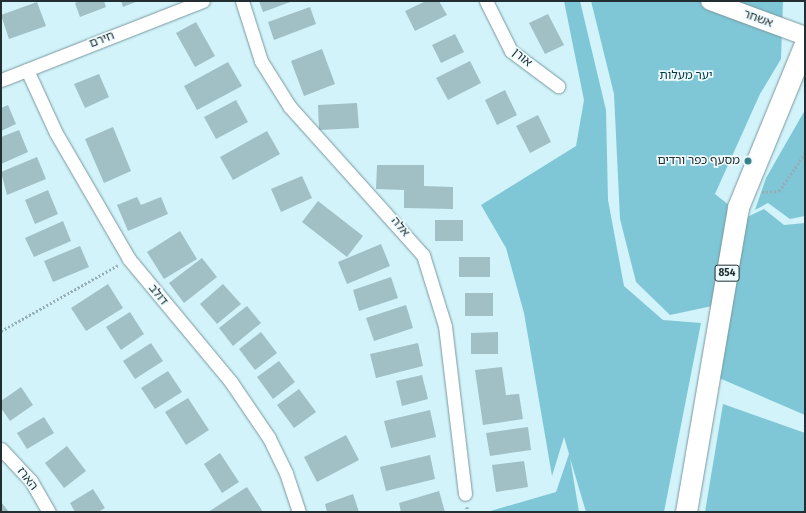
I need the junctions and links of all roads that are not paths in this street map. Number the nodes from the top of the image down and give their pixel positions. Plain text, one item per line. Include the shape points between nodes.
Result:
1 (203, 1) edge
2 (242, 1) edge
3 (486, 1) edge
4 (710, 1) edge
5 (805, 36) edge
6 (805, 44) edge
7 (27, 70) junction
8 (1, 80) edge
9 (558, 86) dead end
10 (3, 454) edge
11 (465, 494) dead end
12 (49, 512) edge
13 (299, 512) edge
14 (686, 512) edge

1 - 7 street, חירם
2 - 11 street, אלה via 261,61 290,107 423,254 446,326
3 - 9 street, אורן via 511,51
4 - 5 main road, אשחר
6 - 14 main road, 854 via 738,208
7 - 8 street, חירם
7 - 13 street, דולב via 56,133 129,259 248,407 286,473
10 - 12 street, הארז via 31,481

